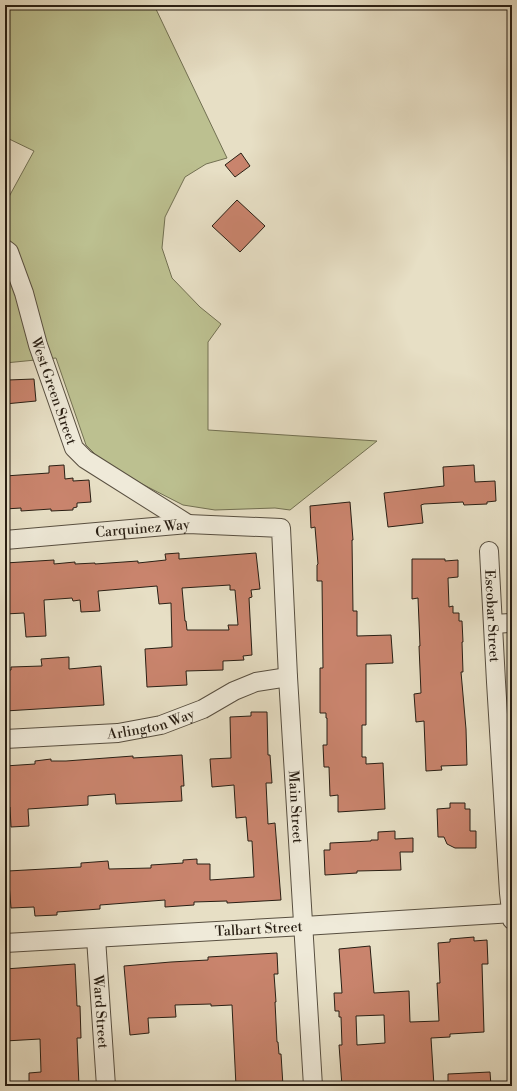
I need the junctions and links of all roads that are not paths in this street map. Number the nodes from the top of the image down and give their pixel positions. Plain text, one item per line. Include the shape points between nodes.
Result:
1 (5, 249) edge
2 (188, 524) junction
3 (281, 528) joint
4 (5, 540) edge
5 (490, 551) dead end
6 (512, 623) edge
7 (493, 624) junction
8 (288, 677) junction
9 (5, 739) edge
10 (512, 915) edge
11 (304, 926) junction
12 (96, 938) junction
13 (5, 942) edge
14 (106, 1086) edge
15 (313, 1086) edge

1 - 2 street, West Green Street via 9,252 24,293 38,345 74,448 85,459
2 - 3 street, Carquinez Way
2 - 4 street, Carquinez Way
3 - 8 street, Main Street
5 - 7 street, Escobar Street
6 - 7 street
7 - 10 street, Escobar Street
8 - 9 street, Arlington Way via 256,682 161,725 118,733
8 - 11 street, Main Street
10 - 11 street, Talbart Street
11 - 12 street, Talbart Street
11 - 15 street, Main Street
12 - 13 street, Talbart Street
12 - 14 street, Ward Street

